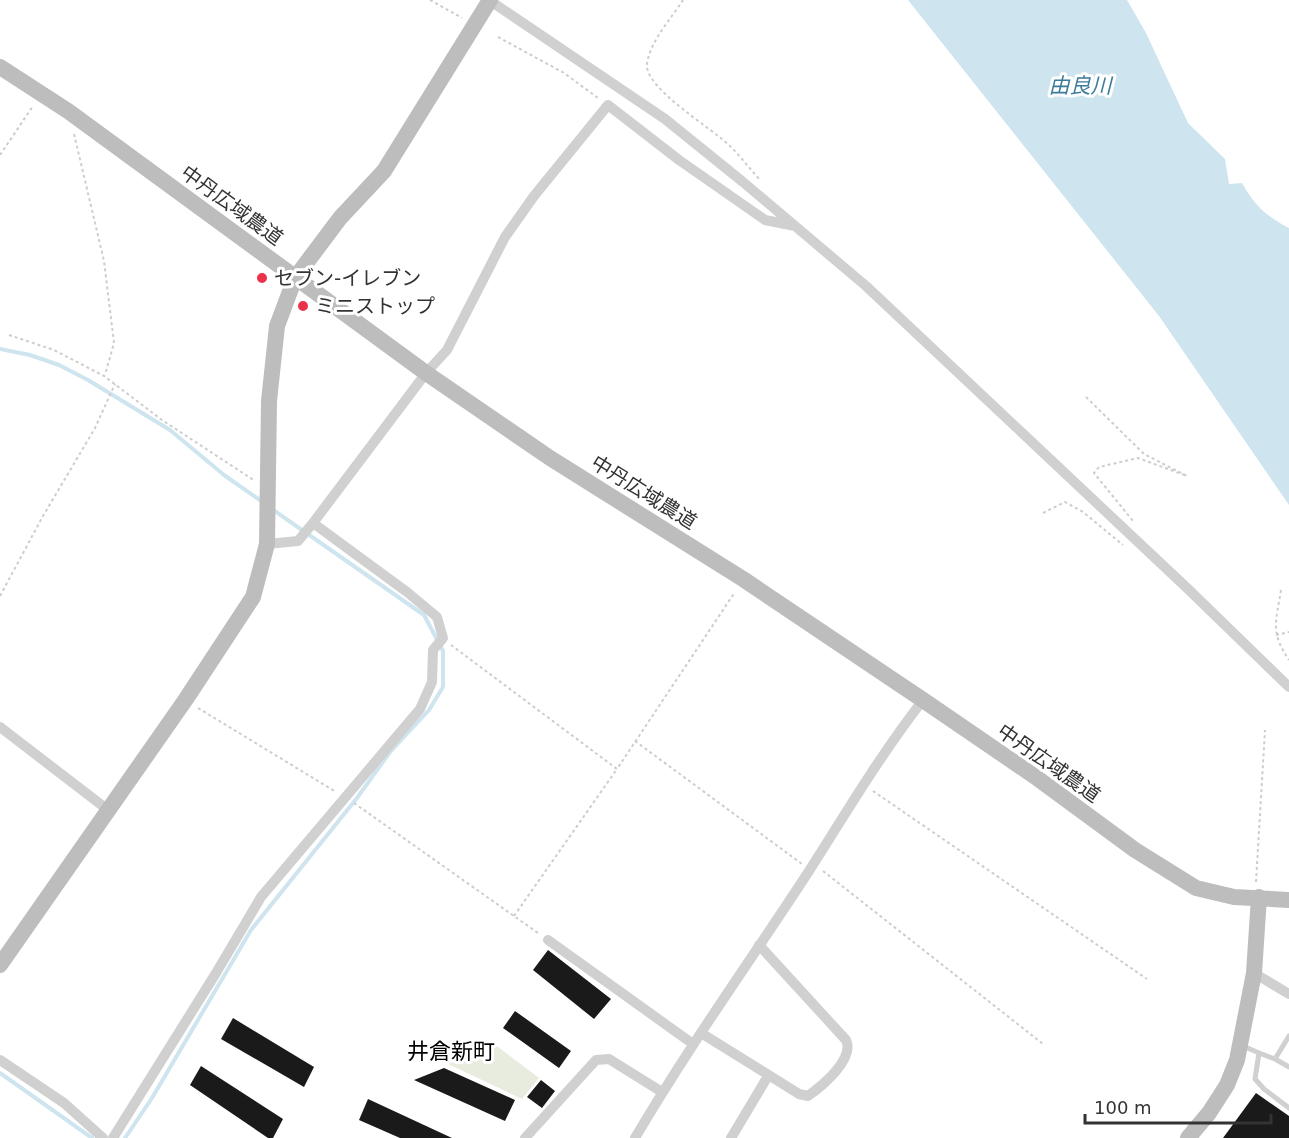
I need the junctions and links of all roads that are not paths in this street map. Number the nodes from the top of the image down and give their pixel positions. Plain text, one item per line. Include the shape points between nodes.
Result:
1 (489, 0) edge
2 (0, 67) edge
3 (795, 226) junction
4 (295, 278) junction
5 (426, 373) junction
6 (313, 523) junction
7 (267, 544) junction
8 (1289, 687) edge
9 (923, 700) junction
10 (0, 727) edge
11 (108, 810) junction
12 (1259, 897) junction
13 (1289, 900) edge
14 (548, 940) road end
15 (759, 945) junction
16 (3, 954) edge
17 (1254, 973) junction
18 (1289, 994) edge
19 (701, 1033) junction
20 (1289, 1036) edge
21 (693, 1044) junction
22 (1241, 1045) junction
23 (1259, 1053) junction
24 (1275, 1059) junction
25 (0, 1060) edge
26 (1289, 1067) edge
27 (768, 1076) junction
28 (662, 1092) junction
29 (1289, 1108) edge
30 (103, 1138) edge
31 (113, 1138) edge
32 (525, 1138) edge
33 (635, 1138) edge
34 (731, 1138) edge
35 (1188, 1138) edge

1 - 3 street via 665,119
1 - 4 street via 384,171 340,218
2 - 4 street, 中丹広域農道 via 68,111
3 - 5 street via 765,220 608,105 511,229 447,350
3 - 8 street via 866,286
4 - 5 street, 中丹広域農道
4 - 7 street via 277,326 269,401
5 - 6 street
5 - 9 street, 中丹広域農道
6 - 7 street via 298,541
6 - 31 street via 437,617 443,638 434,650 432,682 420,709 261,897
7 - 11 street via 253,597
9 - 12 street, 中丹広域農道 via 1135,850 1196,888 1233,897
9 - 15 street
10 - 11 street
11 - 16 street
12 - 13 street, 中丹広域農道
12 - 17 street
14 - 21 street
15 - 19 street
15 - 27 street via 849,1045 836,1072 808,1096
17 - 18 street
17 - 22 street
19 - 21 street
19 - 27 street
20 - 24 lane
21 - 28 street
22 - 23 lane
22 - 35 street via 1227,1085
23 - 24 lane
23 - 29 lane via 1255,1078
24 - 26 lane
25 - 30 street via 63,1103
27 - 34 street
28 - 32 street via 609,1059 596,1059
28 - 33 street

